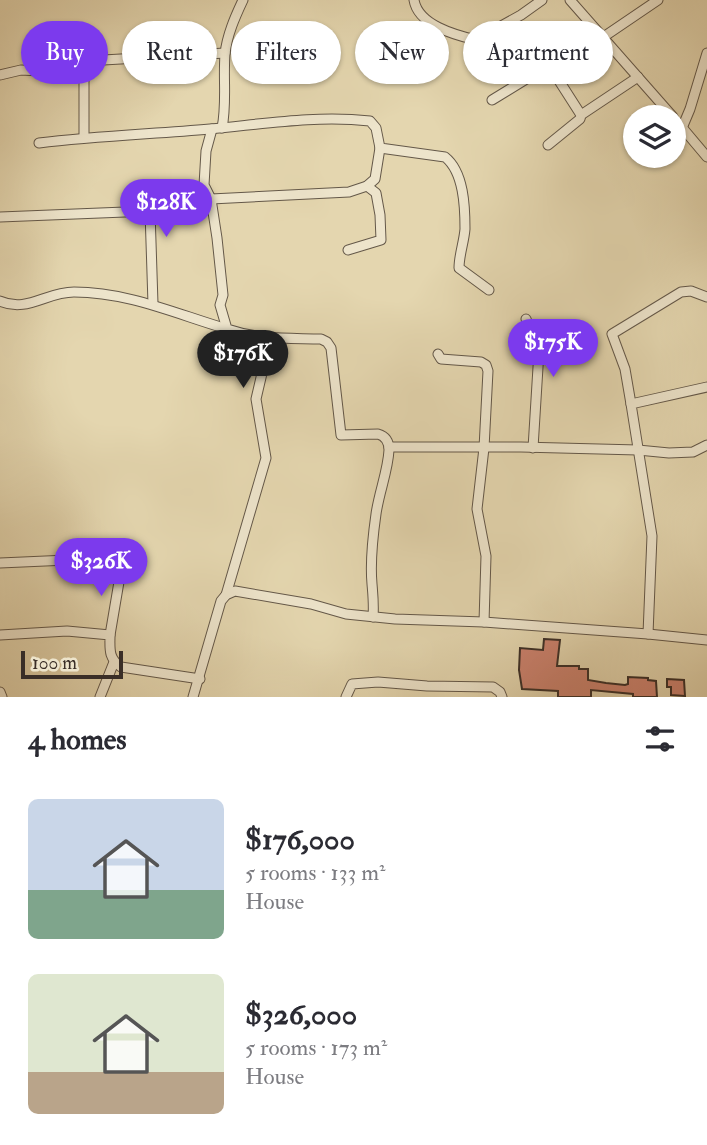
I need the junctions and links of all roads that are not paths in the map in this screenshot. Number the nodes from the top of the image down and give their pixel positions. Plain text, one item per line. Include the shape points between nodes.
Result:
1 (243, 0) edge
2 (414, 0) edge
3 (541, 0) edge
4 (570, 0) edge
5 (658, 0) edge
6 (510, 21) edge
7 (587, 21) edge
8 (613, 30) edge
9 (463, 36) edge
10 (613, 51) edge
11 (225, 53) junction
12 (707, 53) edge
13 (108, 59) edge
14 (21, 70) edge
15 (0, 75) edge
16 (638, 78) junction
17 (84, 84) edge
18 (518, 84) edge
19 (559, 84) edge
20 (492, 100) dead end
21 (662, 105) edge
22 (581, 115) junction
23 (686, 119) edge
24 (217, 128) junction
25 (686, 133) edge
26 (84, 137) junction
27 (39, 143) dead end
28 (548, 145) dead end
29 (380, 148) junction
30 (707, 157) edge
31 (375, 179) junction
32 (367, 186) junction
33 (376, 193) junction
34 (211, 199) junction
35 (150, 211) junction
36 (0, 217) edge
37 (348, 250) dead end
38 (489, 290) dead end
39 (707, 297) edge
40 (0, 301) edge
41 (153, 304) junction
42 (526, 319) dead end
43 (227, 329) junction
44 (270, 339) junction
45 (438, 354) dead end
46 (707, 387) edge
47 (631, 404) junction
48 (707, 446) edge
49 (389, 447) junction
50 (533, 447) junction
51 (484, 448) junction
52 (638, 450) junction
53 (0, 563) edge
54 (226, 595) junction
55 (373, 617) junction
56 (484, 622) junction
57 (648, 634) junction
58 (0, 635) edge
59 (110, 635) junction
60 (707, 640) edge
61 (114, 662) junction
62 (200, 679) junction
63 (0, 692) edge
64 (2, 697) edge
65 (100, 697) edge
66 (193, 697) edge
67 (346, 697) edge
68 (502, 697) edge

1 - 11 street
2 - 9 street via 418,11 436,26
3 - 6 street
4 - 7 street
5 - 8 street
10 - 16 street
11 - 13 street
11 - 24 street via 225,112
12 - 23 street
14 - 15 street
16 - 21 street
16 - 22 street
17 - 26 street
18 - 20 street
19 - 22 street
22 - 28 street
24 - 26 street
24 - 29 street via 320,118 370,121
24 - 34 street via 204,162 204,185
25 - 30 street
26 - 27 street
29 - 31 street
29 - 38 street via 445,157 452,164 460,182 465,230 459,268
31 - 32 street
31 - 33 street
32 - 33 street
32 - 34 street via 330,193
33 - 37 street via 381,240
34 - 35 street
34 - 43 street via 223,295 220,305
35 - 36 street
35 - 41 street
39 - 47 street via 691,290 681,292 612,334
40 - 41 street via 18,306 71,292
41 - 43 street
42 - 50 street via 540,351
43 - 44 street
44 - 49 street via 327,342 341,435 377,433
44 - 54 street via 256,399 266,458
45 - 51 street via 441,359 486,365
46 - 47 street
47 - 52 street
48 - 52 street via 693,452
49 - 51 street
49 - 55 street via 376,514
50 - 51 street
50 - 52 street
51 - 56 street via 477,509 486,556
52 - 57 street via 652,536
53 - 59 street via 119,560
54 - 55 street via 246,592
54 - 62 street
55 - 56 street
56 - 57 street
57 - 60 street
58 - 59 street via 67,631
59 - 61 street
61 - 62 street via 129,669
61 - 65 street
62 - 66 street
63 - 64 street
67 - 68 street via 352,684 378,682 493,687

